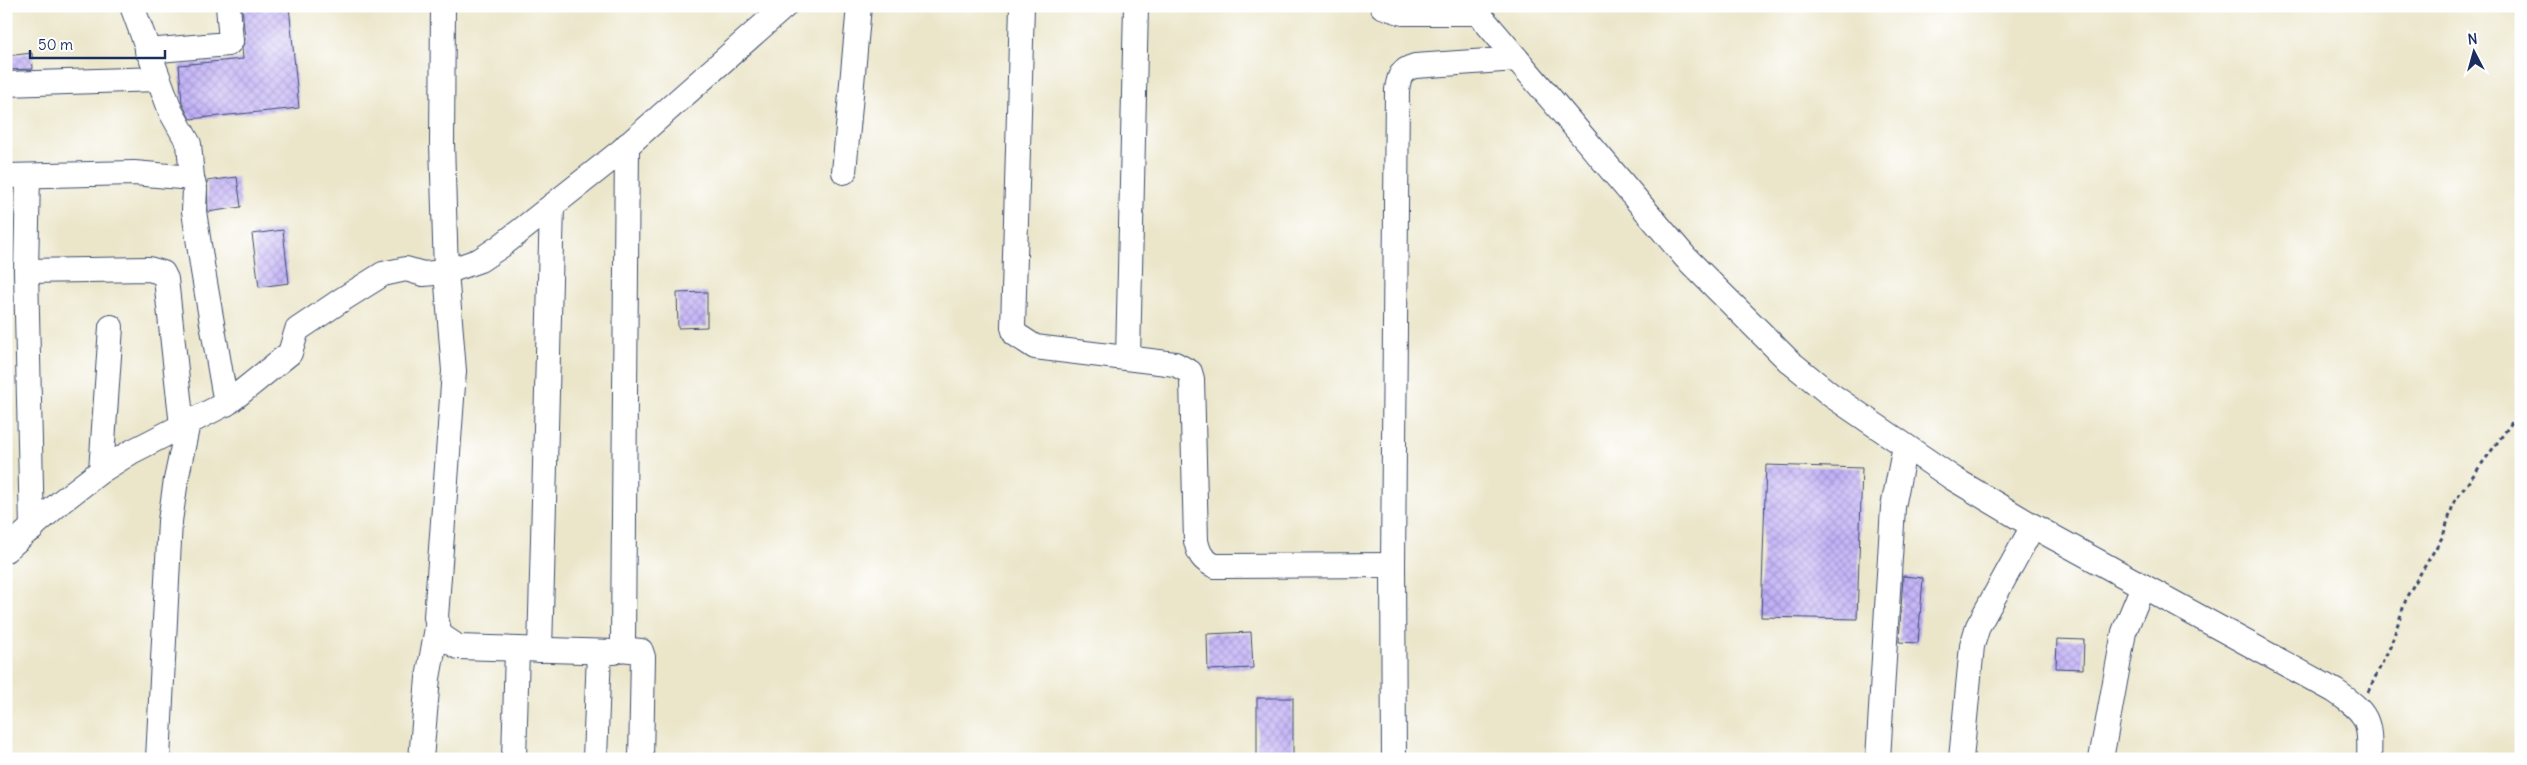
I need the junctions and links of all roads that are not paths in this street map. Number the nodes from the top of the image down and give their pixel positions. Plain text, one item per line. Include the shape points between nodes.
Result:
1 (132, 6) edge
2 (228, 6) edge
3 (443, 6) edge
4 (784, 6) edge
5 (859, 6) edge
6 (1022, 6) edge
7 (1136, 6) edge
8 (1382, 6) edge
9 (1475, 10) edge
10 (147, 51) junction
11 (1517, 59) junction
12 (158, 79) junction
13 (6, 84) edge
14 (627, 146) junction
15 (844, 172) dead end
16 (17, 176) edge
17 (192, 178) junction
18 (552, 206) junction
19 (26, 271) junction
20 (446, 272) junction
21 (111, 327) dead end
22 (1128, 358) junction
23 (226, 404) junction
24 (185, 425) junction
25 (1905, 446) junction
26 (102, 471) junction
27 (2033, 526) junction
28 (32, 529) junction
29 (6, 550) edge
30 (1392, 566) junction
31 (2143, 586) junction
32 (437, 628) junction
33 (529, 650) junction
34 (609, 650) junction
35 (158, 759) edge
36 (421, 759) edge
37 (514, 759) edge
38 (594, 759) edge
39 (641, 759) edge
40 (1394, 759) edge
41 (1878, 759) edge
42 (1961, 759) edge
43 (2101, 759) edge
44 (2369, 759) edge

1 - 10 street
2 - 10 street via 228,44
3 - 20 street via 442,143
4 - 14 street
5 - 15 street
6 - 22 street via 1015,334 1035,347
7 - 22 street
8 - 9 street via 1403,13
9 - 11 street
10 - 12 street
11 - 25 street via 1686,258 1789,361 1831,395
11 - 30 street via 1416,66 1399,76
12 - 13 street
12 - 17 street via 189,144
14 - 18 street
14 - 34 street via 623,642
16 - 17 street via 134,173
16 - 19 street
17 - 23 street via 203,271
18 - 20 street via 480,260
18 - 33 street
19 - 24 street via 149,268 163,273
19 - 28 street
20 - 23 street via 423,274 406,269 383,274 297,330 290,353
20 - 32 street via 454,371
21 - 26 street
22 - 30 street via 1174,364 1190,372 1196,541 1199,554 1205,561 1215,566
23 - 24 street
24 - 26 street via 131,452
24 - 35 street via 170,521
25 - 27 street
25 - 41 street via 1893,507
26 - 28 street
27 - 31 street
27 - 42 street via 1978,626 1972,646
28 - 29 street
30 - 40 street
31 - 43 street via 2124,632
31 - 44 street via 2335,691 2360,708 2369,727
32 - 33 street via 440,635 458,647
32 - 36 street via 428,678
33 - 34 street
33 - 37 street
34 - 38 street
34 - 39 street via 636,649 643,657

